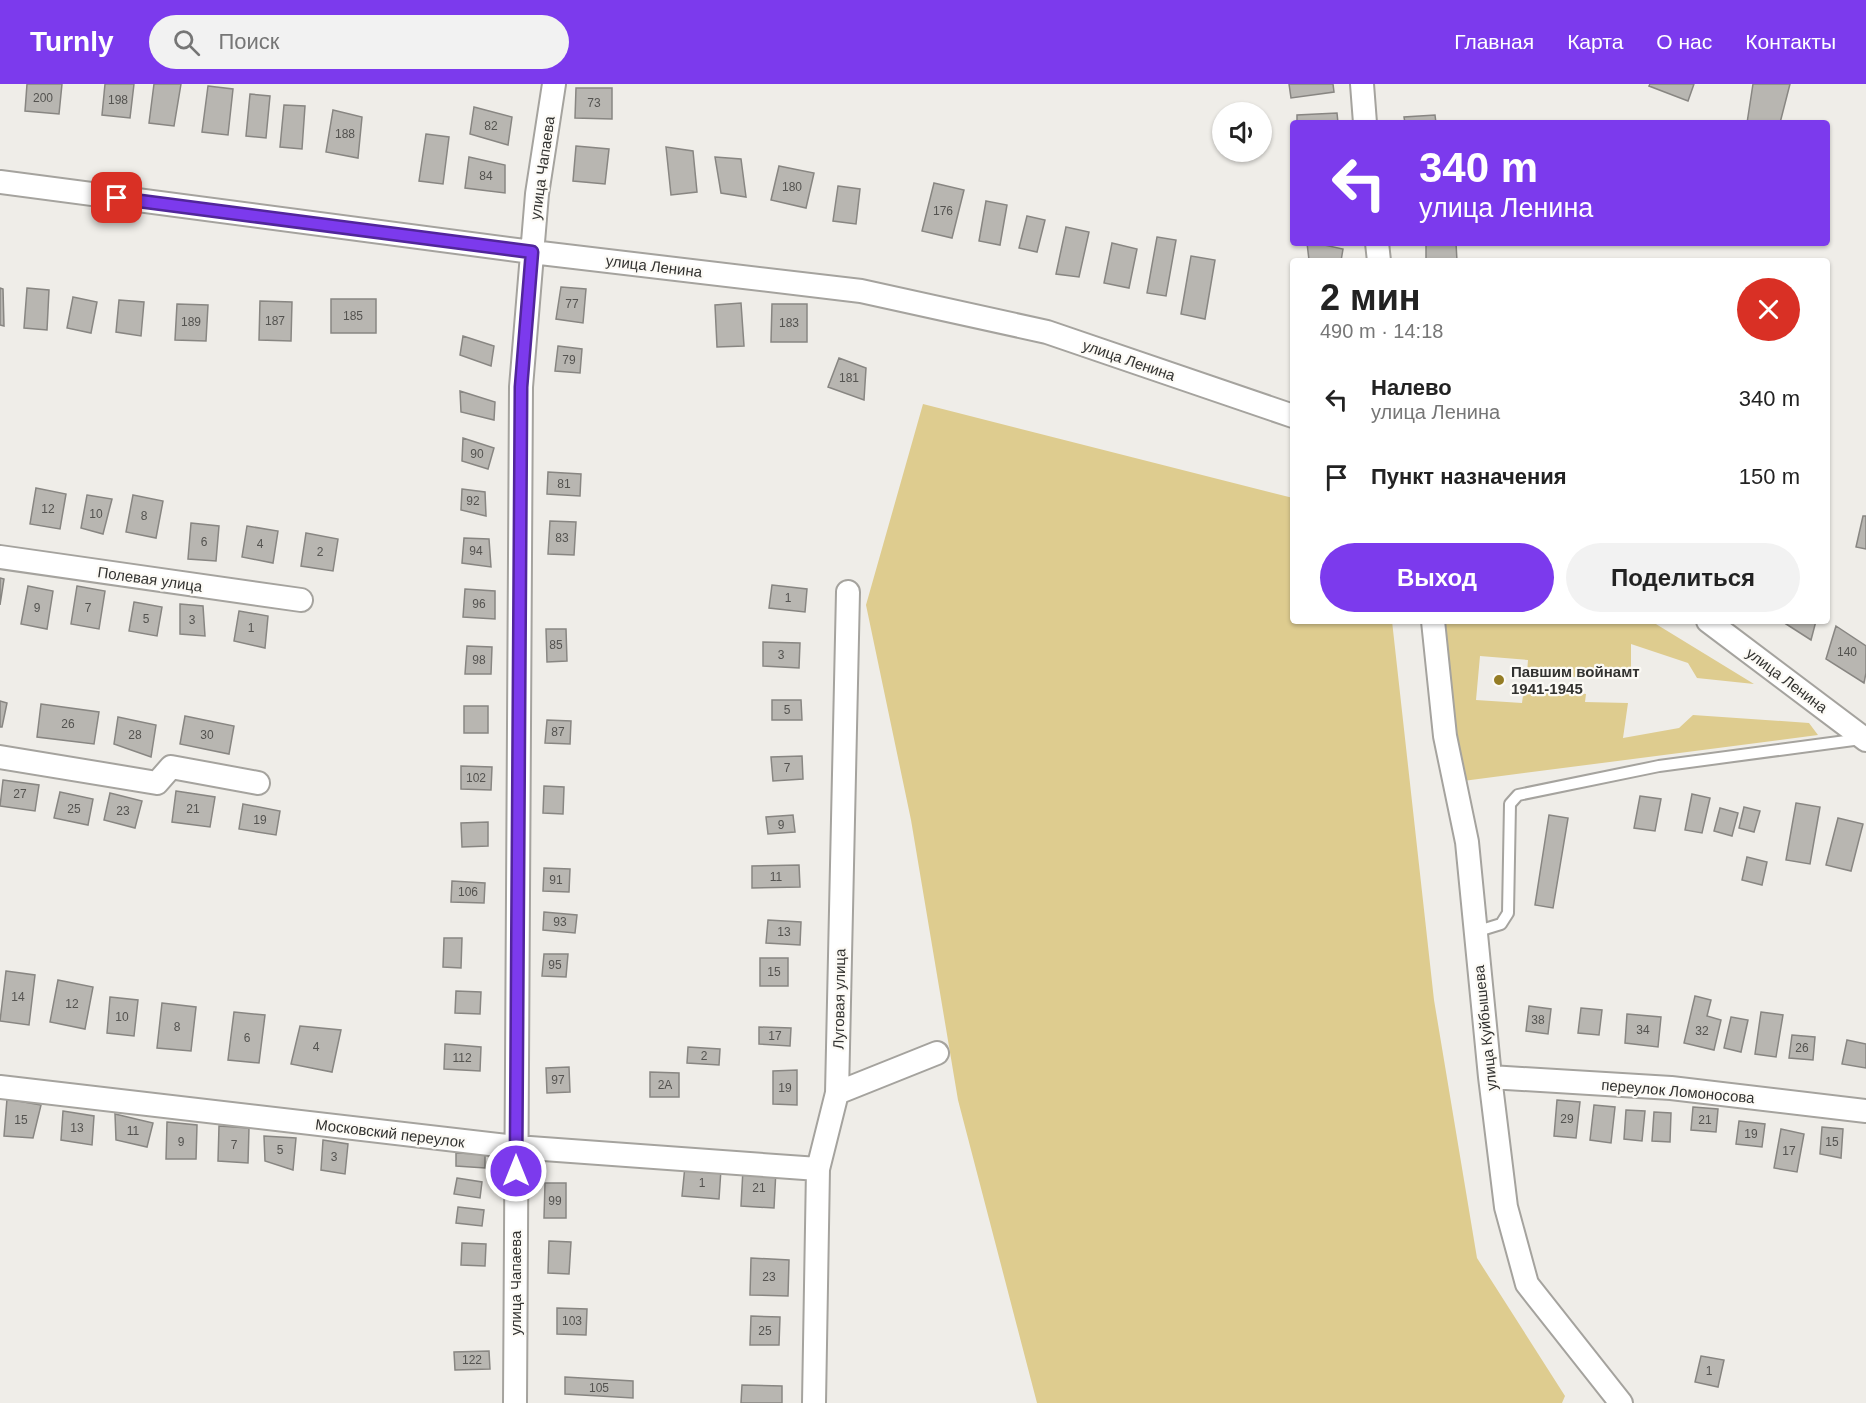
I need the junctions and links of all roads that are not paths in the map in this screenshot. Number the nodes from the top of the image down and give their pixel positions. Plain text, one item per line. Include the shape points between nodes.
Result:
1 (554, 84) edge
2 (1362, 84) edge
3 (1365, 120) edge
4 (0, 182) edge
5 (532, 252) junction
6 (1290, 415) edge
7 (0, 557) edge
8 (848, 592) dead end
9 (301, 600) dead end
10 (1433, 624) edge
11 (1712, 624) edge
12 (1865, 740) edge
13 (0, 757) edge
14 (258, 783) dead end
15 (1476, 932) junction
16 (937, 1053) dead end
17 (1490, 1077) junction
18 (0, 1087) edge
19 (837, 1093) junction
20 (1866, 1111) edge
21 (516, 1147) junction
22 (818, 1169) junction
23 (515, 1403) edge
24 (814, 1403) edge
25 (1621, 1403) edge

1 - 5 street, улица Чапаева
2 - 3 street
4 - 5 street, улица Ленина
5 - 6 street, улица Ленина via 861,291 1047,332
5 - 21 street, улица Чапаева via 521,387
7 - 9 street, Полевая улица
8 - 19 street, Луговая улица
10 - 15 street, улица Куйбышева via 1445,736 1467,842
11 - 12 street, улица Ленина
12 - 15 lane via 1659,766 1518,795 1510,804 1508,913 1501,924
13 - 14 street via 157,783 171,767
15 - 17 street, улица Куйбышева
16 - 19 street
17 - 20 street, переулок Ломоносова via 1671,1088
17 - 25 street, улица Куйбышева via 1506,1207 1527,1284
18 - 21 street, Московский переулок
19 - 22 street, Луговая улица
21 - 22 street, Московский переулок
21 - 23 street, улица Чапаева
22 - 24 street, Луговая улица

